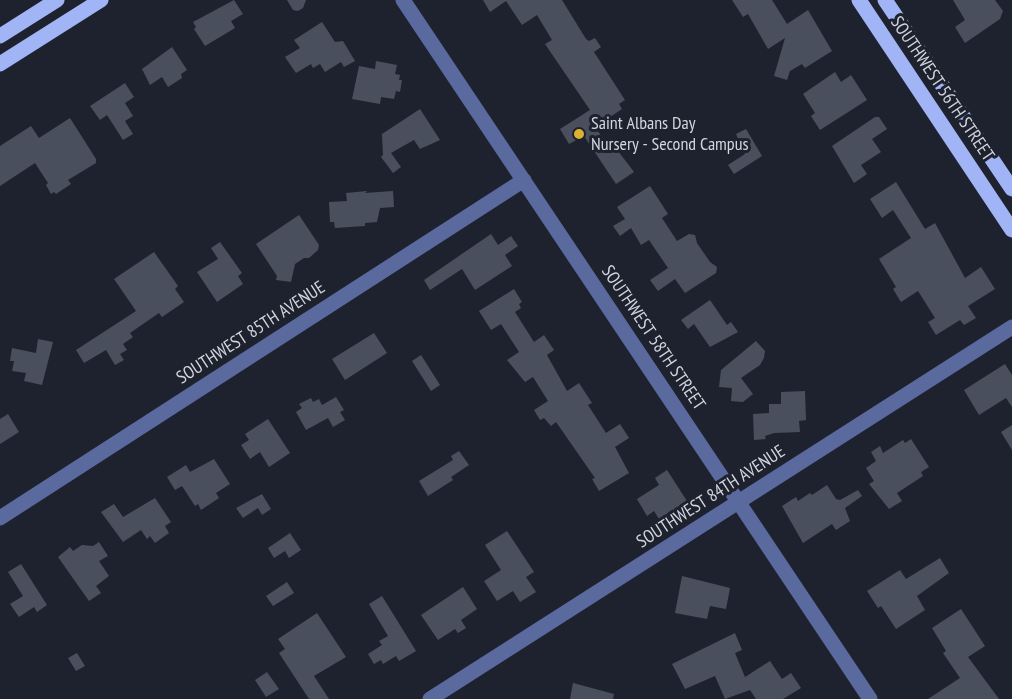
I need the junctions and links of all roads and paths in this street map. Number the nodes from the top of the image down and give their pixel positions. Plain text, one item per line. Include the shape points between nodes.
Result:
1 (57, 0) edge
2 (101, 0) edge
3 (403, 0) edge
4 (859, 0) edge
5 (885, 0) edge
6 (28, 18) junction
7 (899, 20) junction
8 (880, 33) junction
9 (0, 36) edge
10 (41, 38) junction
11 (0, 64) edge
12 (524, 180) junction
13 (1012, 189) edge
14 (1012, 230) edge
15 (1012, 327) edge
16 (739, 502) junction
17 (0, 518) edge
18 (430, 699) edge
19 (870, 699) edge

1 - 6 main road
2 - 10 main road
3 - 12 street, SOUTHWEST 58TH STREET
4 - 8 main road, SOUTHWEST 56TH STREET
5 - 7 main road, SOUTHWEST 56TH STREET
6 - 9 main road
6 - 10 main road
7 - 8 main road
7 - 13 main road, SOUTHWEST 56TH STREET
8 - 14 main road, SOUTHWEST 56TH STREET
10 - 11 main road
12 - 16 street, SOUTHWEST 58TH STREET
12 - 17 street, SOUTHWEST 85TH AVENUE
15 - 16 street, SOUTHWEST 84TH AVENUE
16 - 18 street, SOUTHWEST 84TH AVENUE
16 - 19 street, SOUTHWEST 58TH STREET

